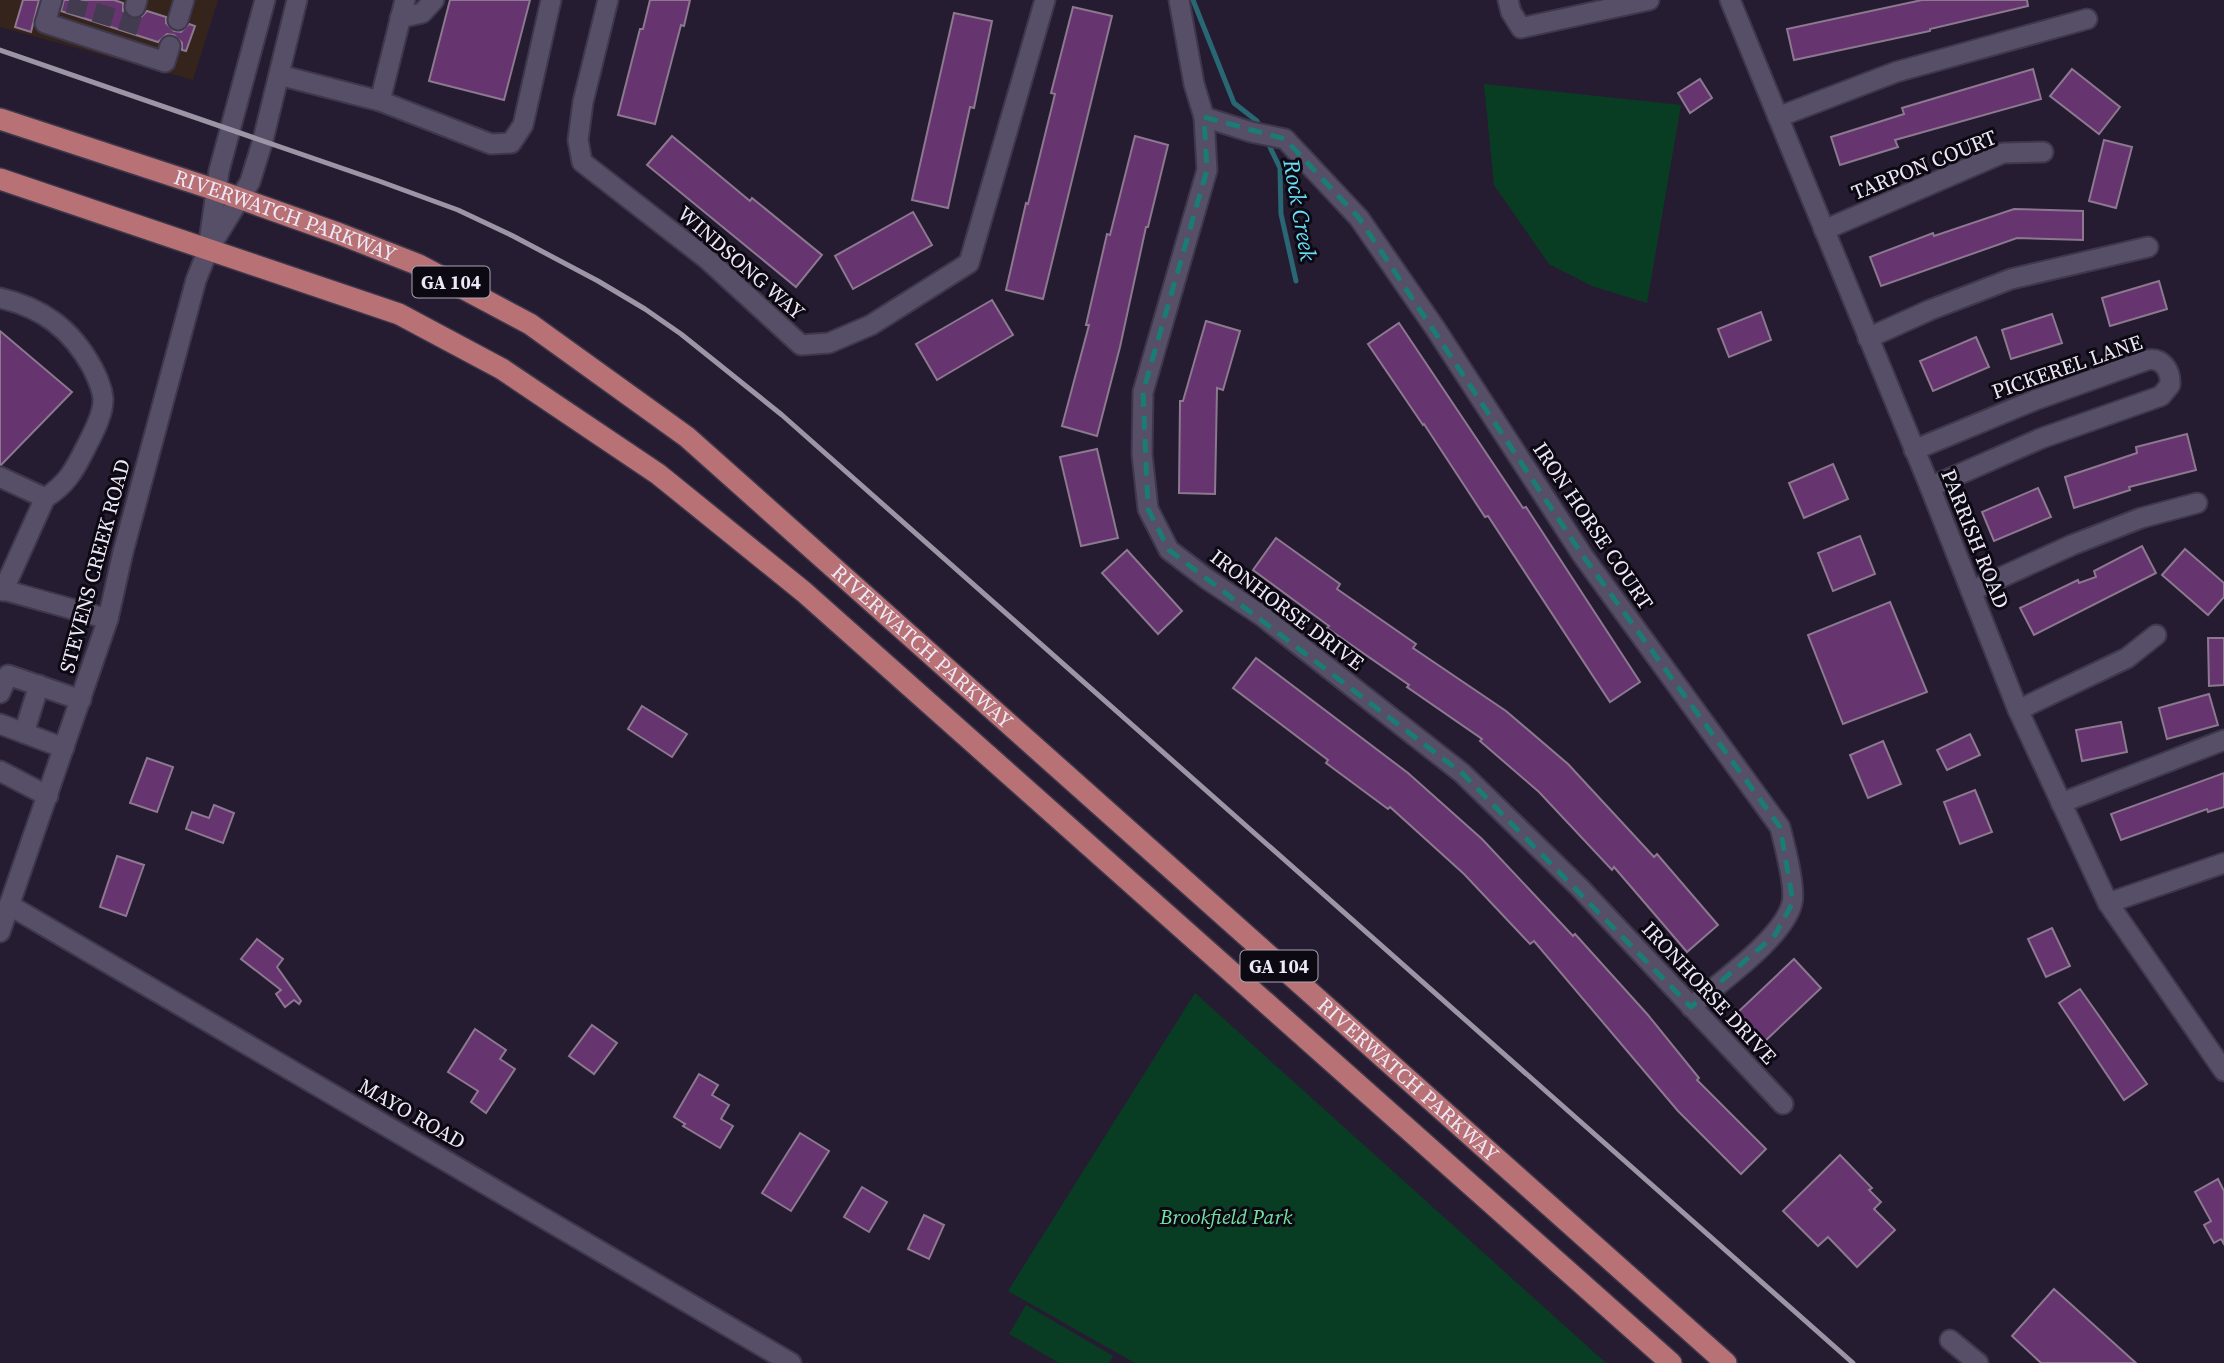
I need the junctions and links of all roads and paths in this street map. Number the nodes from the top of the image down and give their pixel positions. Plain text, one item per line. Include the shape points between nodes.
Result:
1 (52, 0) edge
2 (184, 0) edge
3 (265, 0) edge
4 (297, 0) edge
5 (434, 0) edge
6 (551, 0) edge
7 (608, 0) edge
8 (1045, 0) edge
9 (1179, 0) edge
10 (1508, 0) edge
11 (1649, 0) edge
12 (1730, 0) edge
13 (402, 9) edge
14 (2087, 19) dead end
15 (177, 20) dead end
16 (168, 54) dead end
17 (279, 75) junction
18 (380, 101) junction
19 (1204, 117) junction
20 (1778, 117) junction
21 (0, 119) edge
22 (2043, 152) dead end
23 (0, 179) edge
24 (216, 190) junction
25 (239, 198) junction
26 (1825, 230) junction
27 (2148, 247) dead end
28 (208, 250) junction
29 (0, 298) edge
30 (1868, 338) junction
31 (1914, 450) junction
32 (0, 477) edge
33 (1930, 487) junction
34 (45, 498) junction
35 (2197, 503) dead end
36 (1, 590) edge
37 (1971, 591) junction
38 (108, 619) junction
39 (2156, 635) dead end
40 (39, 685) junction
41 (0, 693) edge
42 (80, 700) junction
43 (2018, 710) junction
44 (0, 724) edge
45 (24, 733) junction
46 (2224, 740) edge
47 (64, 748) junction
48 (0, 771) edge
49 (48, 796) junction
50 (2061, 803) junction
51 (2224, 863) edge
52 (2108, 903) junction
53 (9, 905) junction
54 (0, 932) edge
55 (1690, 1007) junction
56 (2224, 1071) edge
57 (1783, 1104) dead end
58 (1950, 1340) dead end
59 (761, 1355) edge
60 (791, 1363) edge
61 (1671, 1363) edge
62 (1726, 1363) edge
63 (1978, 1363) edge

1 - 16 street via 45,23 72,23
2 - 15 street
3 - 24 street, STEVENS CREEK ROAD
4 - 17 street, STEVENS CREEK ROAD
5 - 13 street via 422,13
6 - 18 street via 523,125 511,144 491,144
7 - 8 street, WINDSONG WAY via 583,102 578,140 582,162 707,259 801,345 829,343 871,325 970,263
9 - 19 street, IRONHORSE DRIVE
10 - 11 street via 1521,28
12 - 20 street, PARRISH ROAD
13 - 18 street
14 - 20 street via 1896,72
17 - 18 street
17 - 25 street, STEVENS CREEK ROAD via 250,182
19 - 55 street, IRONHORSE DRIVE via 1208,170 1143,392 1142,454 1148,509 1169,550 1262,616 1462,773 1580,888
19 - 55 street, IRON HORSE COURT via 1285,139 1359,218 1583,556 1780,827 1793,902 1775,935
20 - 26 street, PARRISH ROAD
21 - 24 main road, RIVERWATCH PARKWAY / GA 104
22 - 26 street, TARPON COURT via 2003,153
23 - 28 main road, RIVERWATCH PARKWAY / GA 104
24 - 25 main road, RIVERWATCH PARKWAY / GA 104
24 - 28 street, STEVENS CREEK ROAD
25 - 28 street, STEVENS CREEK ROAD
25 - 62 main road, RIVERWATCH PARKWAY / GA 104 via 419,265 530,324 687,437
26 - 30 street, PARRISH ROAD
27 - 30 street via 2011,279
28 - 38 street, STEVENS CREEK ROAD via 196,280
28 - 61 main road, RIVERWATCH PARKWAY / GA 104 via 399,314 502,369 658,474 804,592
29 - 34 street via 46,315 79,344 100,381 104,400 77,466 62,487
30 - 31 street, PARRISH ROAD
31 - 33 street, PARRISH ROAD
31 - 33 street, PICKEREL LANE via 2147,360 2155,358 2169,373 2170,385 2161,396 2042,438
32 - 34 street
33 - 37 street, PARRISH ROAD
34 - 36 street
35 - 37 street via 2141,518
36 - 38 street
37 - 43 street, PARRISH ROAD
38 - 42 street, STEVENS CREEK ROAD
39 - 43 street via 2127,658
40 - 41 street via 8,675
40 - 42 street
40 - 45 street
42 - 47 street, STEVENS CREEK ROAD
43 - 50 street, PARRISH ROAD
44 - 45 street
45 - 47 street
46 - 50 street
47 - 49 street, STEVENS CREEK ROAD
48 - 49 street
49 - 53 street, STEVENS CREEK ROAD
50 - 52 street, PARRISH ROAD
51 - 52 street
52 - 56 street, PARRISH ROAD
53 - 54 street, STEVENS CREEK ROAD
53 - 59 street, MAYO ROAD
55 - 57 street, IRONHORSE DRIVE
58 - 63 street
59 - 60 street, MAYO ROAD

